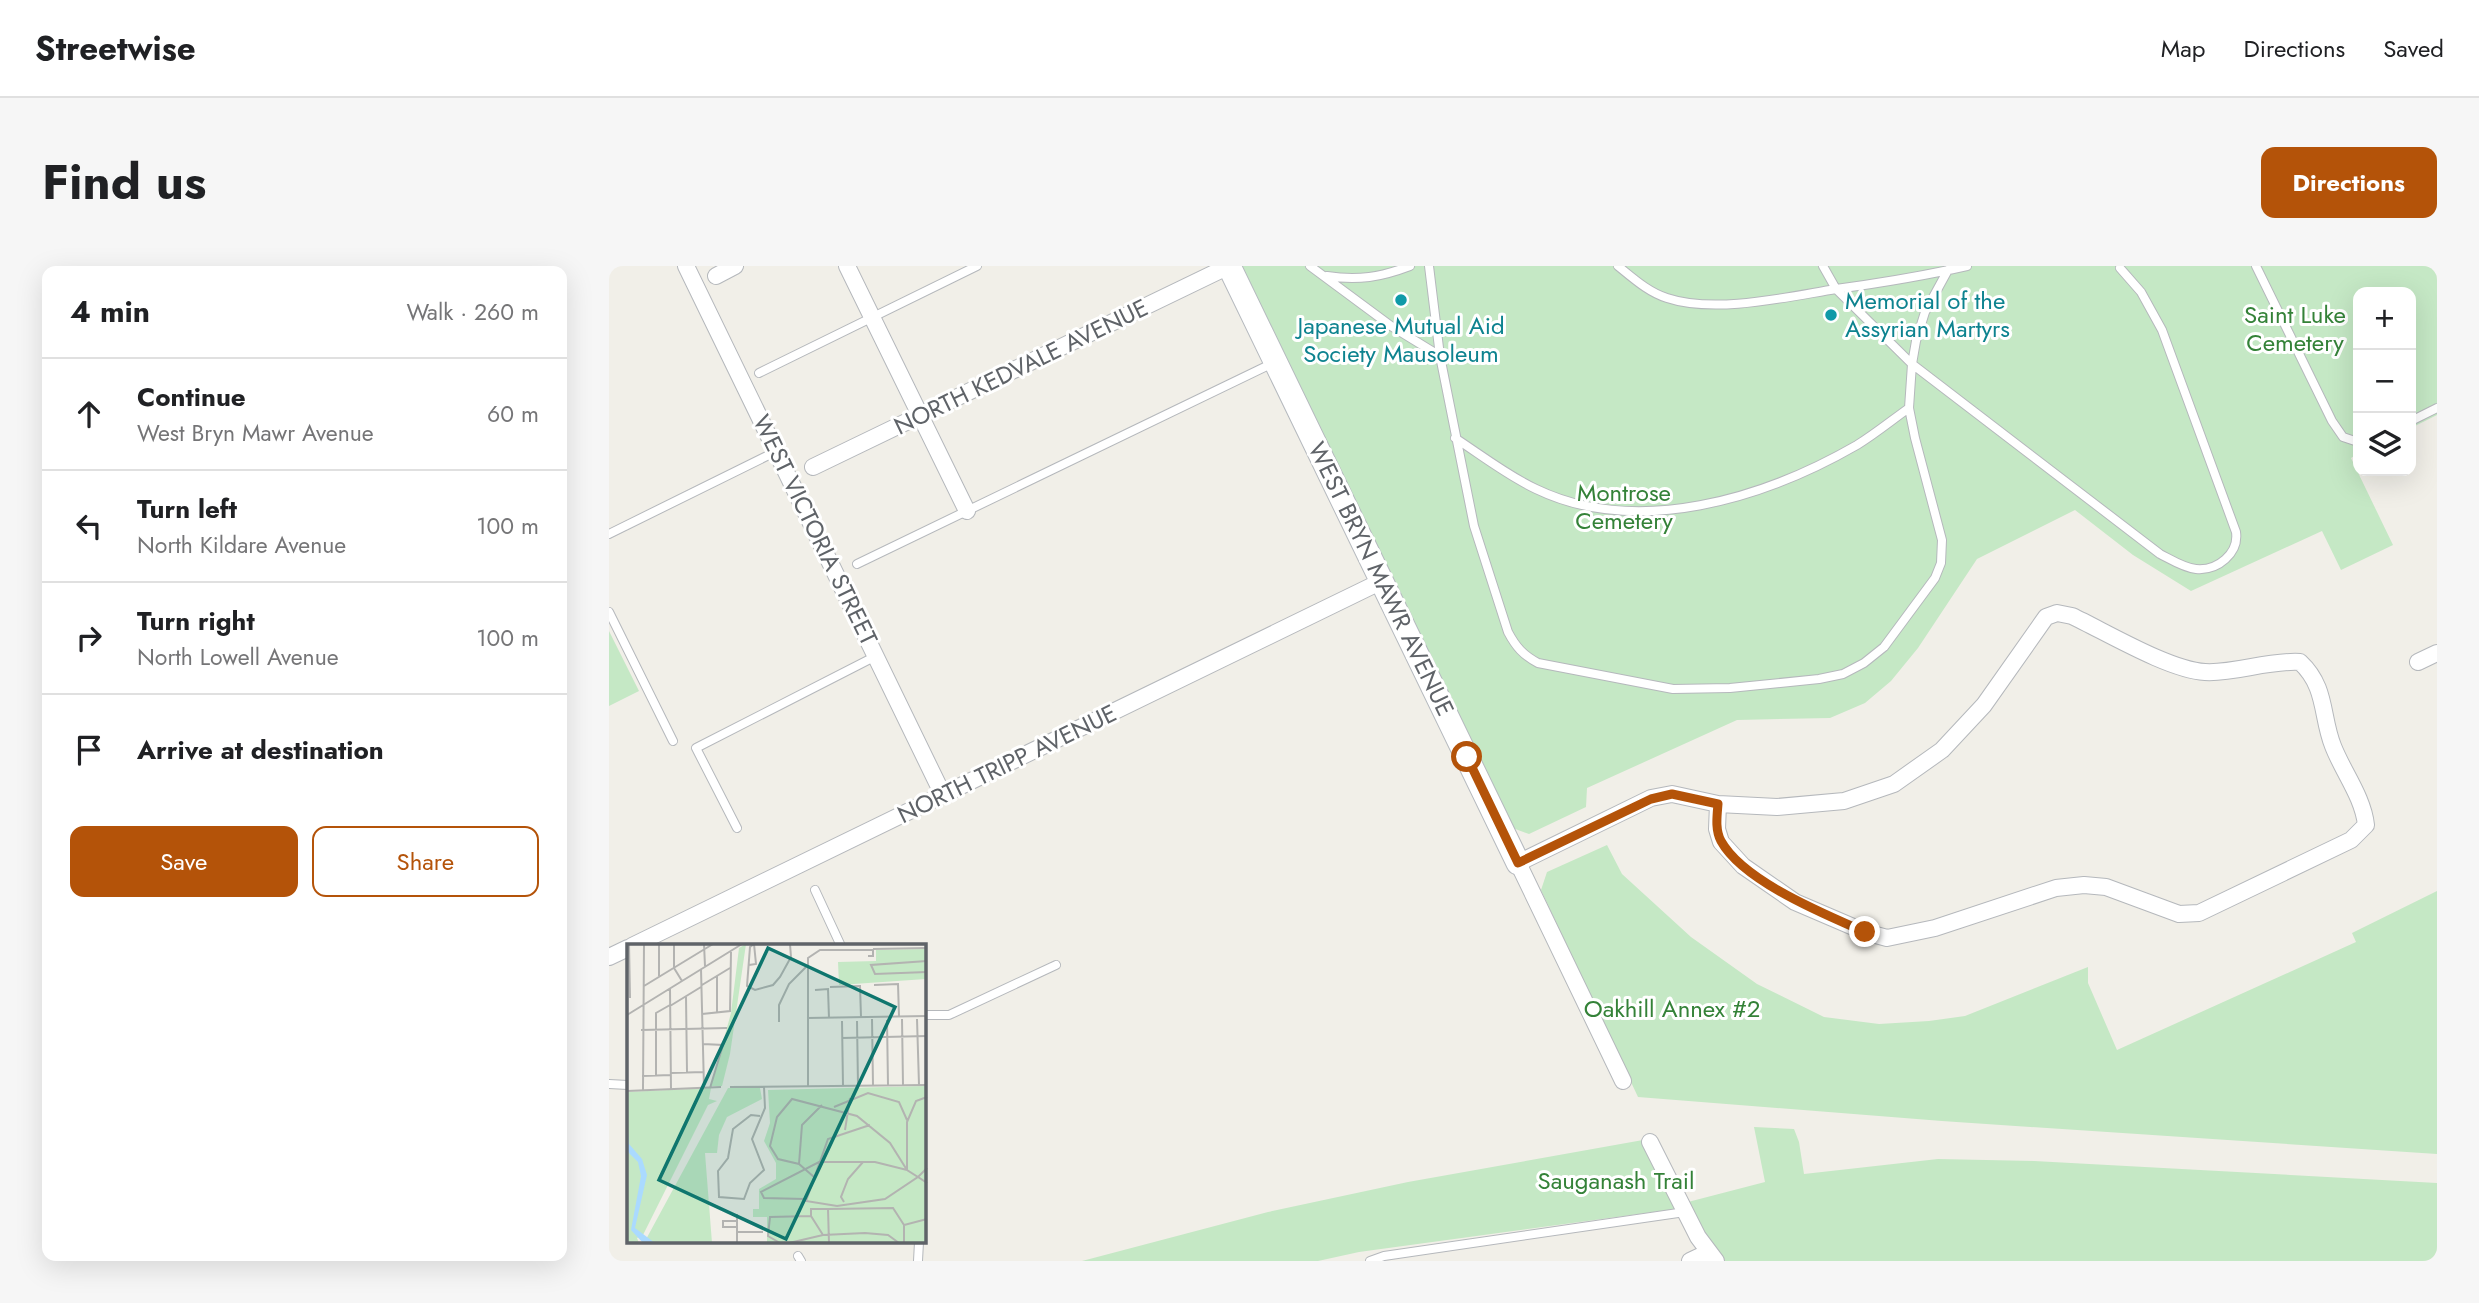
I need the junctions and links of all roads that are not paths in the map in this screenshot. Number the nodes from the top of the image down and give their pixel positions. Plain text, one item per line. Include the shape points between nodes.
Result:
1 (686, 266) edge
2 (735, 266) edge
3 (847, 266) edge
4 (977, 266) edge
5 (1229, 266) edge
6 (1310, 266) edge
7 (1410, 266) edge
8 (1429, 266) edge
9 (1618, 266) edge
10 (1823, 266) edge
11 (1967, 266) edge
12 (2256, 266) edge
13 (2120, 267) edge
14 (1948, 270) junction
15 (716, 276) dead end
16 (1324, 276) junction
17 (1836, 289) junction
18 (872, 317) junction
19 (1440, 356) junction
20 (1276, 361) junction
21 (1912, 364) junction
22 (759, 373) dead end
23 (1909, 408) junction
24 (2437, 408) edge
25 (920, 415) junction
26 (2416, 418) edge
27 (1455, 438) junction
28 (2353, 440) edge
29 (777, 451) junction
30 (813, 467) dead end
31 (967, 511) junction
32 (609, 534) edge
33 (857, 564) dead end
34 (1382, 581) junction
35 (609, 612) edge
36 (2437, 653) edge
37 (876, 656) junction
38 (2418, 662) dead end
39 (673, 741) dead end
40 (943, 795) junction
41 (1718, 804) junction
42 (737, 828) dead end
43 (1518, 863) junction
44 (815, 890) dead end
45 (641, 944) edge
46 (840, 944) edge
47 (1056, 965) dead end
48 (926, 1015) edge
49 (1623, 1081) dead end
50 (609, 1084) edge
51 (627, 1085) edge
52 (1650, 1142) dead end
53 (1685, 1212) junction
54 (1712, 1256) edge
55 (1370, 1261) edge
56 (1690, 1261) edge

1 - 29 street, WEST VICTORIA STREET
2 - 15 street
3 - 18 street
4 - 18 lane
5 - 20 street, WEST BRYN MAWR AVENUE
5 - 25 street, NORTH KEDVALE AVENUE
6 - 16 lane
7 - 16 lane via 1350,280
8 - 19 lane
9 - 17 lane via 1666,298 1696,304 1761,302
10 - 17 lane
11 - 14 lane
12 - 28 lane via 2332,421 2343,437
13 - 21 lane via 2141,292 2162,330 2236,532 2234,550 2217,565 2195,569 2160,554
14 - 17 lane
14 - 21 lane via 1926,312
16 - 19 lane
17 - 21 lane
18 - 22 lane
18 - 25 street
19 - 27 lane
20 - 31 lane
20 - 34 street, WEST BRYN MAWR AVENUE
21 - 23 lane
23 - 27 lane via 1859,444 1811,469 1699,506 1649,511 1611,511 1537,489
23 - 27 lane via 1942,540 1935,578 1884,647 1864,663 1819,679 1730,688 1673,689 1526,657 1508,632 1481,550
24 - 26 lane
25 - 30 street, NORTH KEDVALE AVENUE
25 - 31 street
29 - 32 lane
29 - 37 street, WEST VICTORIA STREET
31 - 33 lane
34 - 40 street, NORTH TRIPP AVENUE
34 - 43 street, WEST BRYN MAWR AVENUE
35 - 39 lane
36 - 38 street
37 - 40 street, WEST VICTORIA STREET
37 - 42 lane via 696,748
40 - 45 street, NORTH TRIPP AVENUE
41 - 41 street via 1777,807 1844,801 1894,785 1942,750 1984,705 2046,617 2057,613 2072,615 2184,669 2207,672 2300,662 2310,671 2325,706 2330,739 2364,810 2366,825 2351,841 2199,913 2179,914 2106,887 2084,885 2056,888 1935,928 1887,938 1795,902 1743,866 1721,842
41 - 43 street via 1672,794 1651,799
43 - 49 street, WEST BRYN MAWR AVENUE
44 - 46 lane
47 - 48 lane via 949,1015
50 - 51 lane
52 - 53 street
53 - 54 street
53 - 55 lane
54 - 56 street

